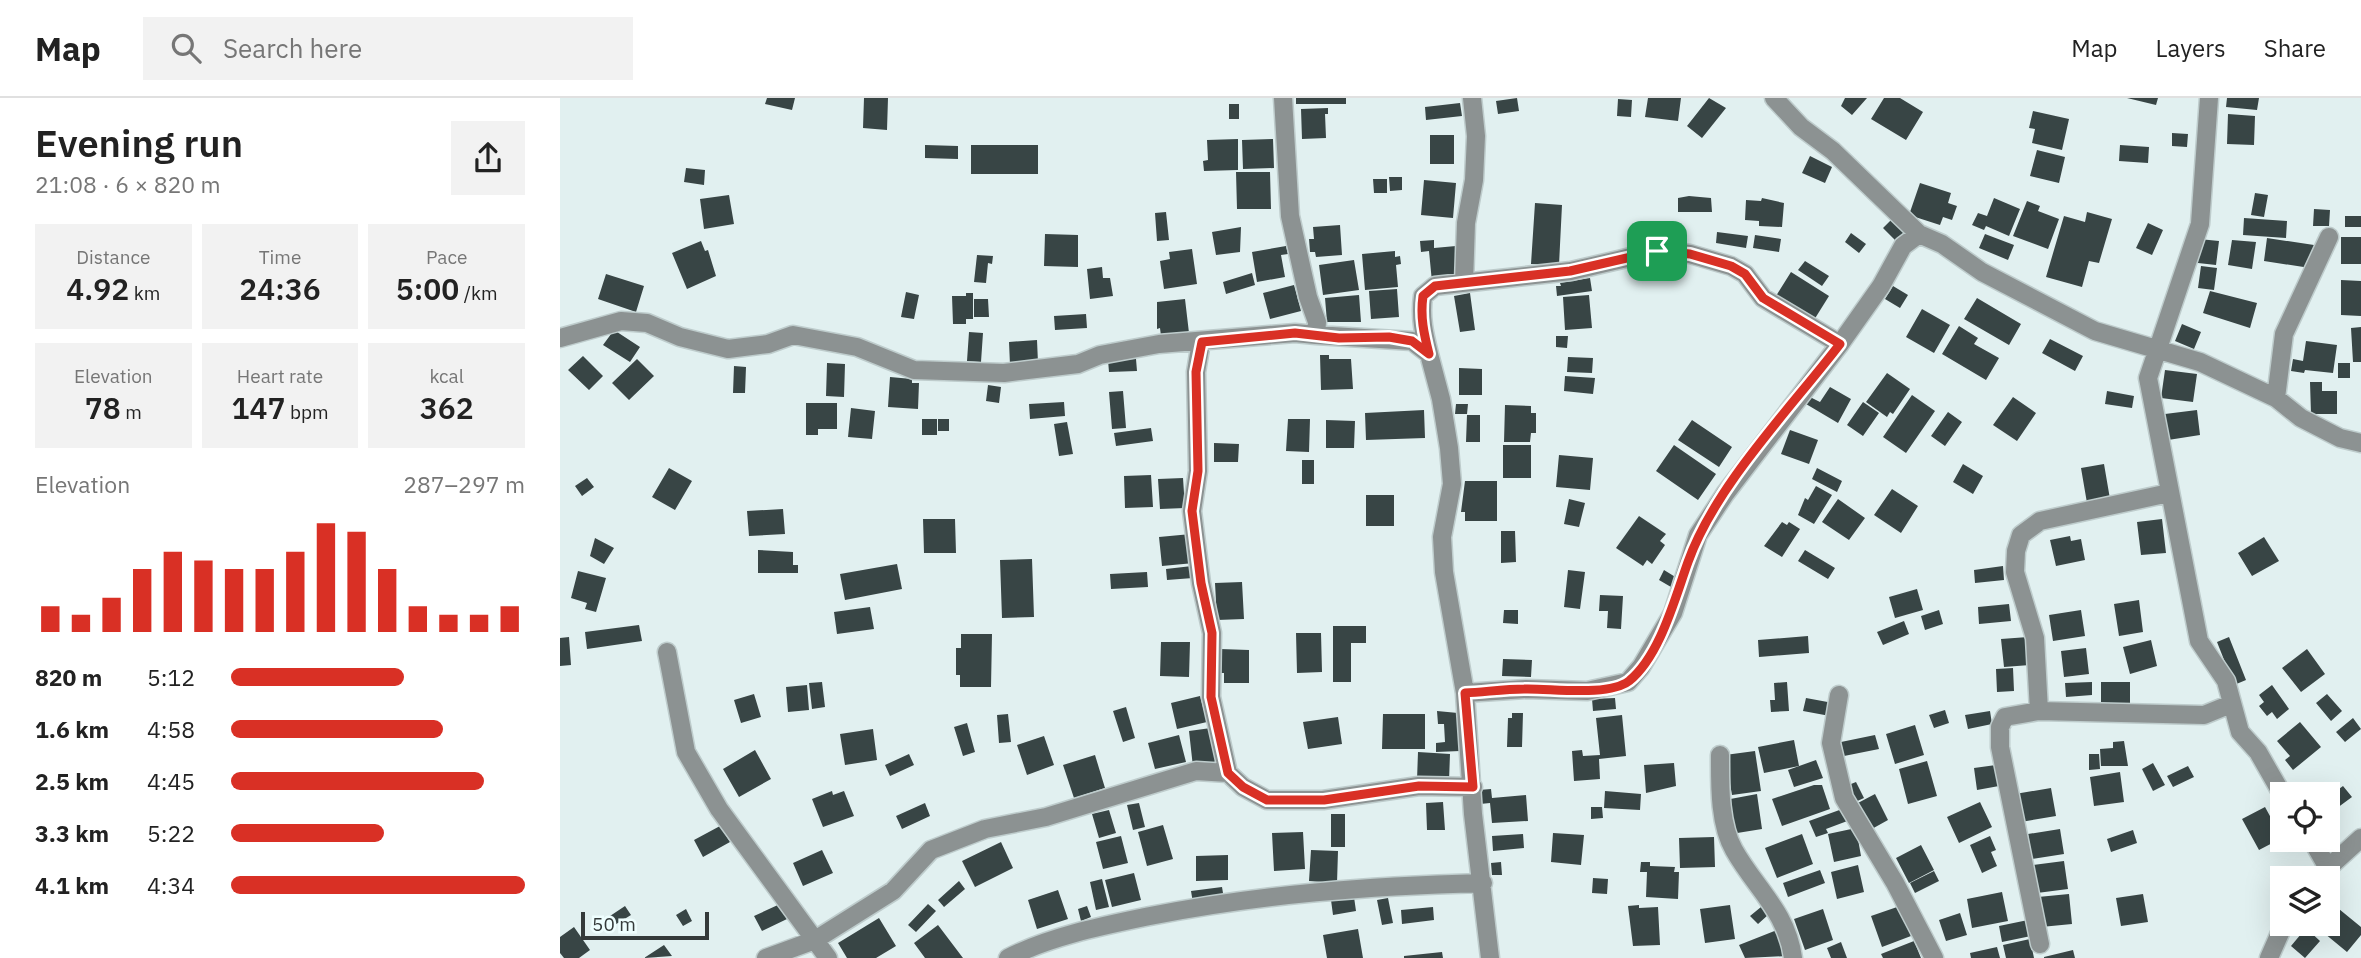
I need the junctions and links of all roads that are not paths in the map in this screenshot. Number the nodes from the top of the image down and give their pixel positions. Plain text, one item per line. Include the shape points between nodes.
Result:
1 (1283, 98) edge
2 (1472, 98) edge
3 (1774, 98) edge
4 (2210, 98) edge
5 (1919, 234) junction
6 (2329, 237) dead end
7 (1464, 283) junction
8 (1316, 335) junction
9 (560, 338) edge
10 (1202, 342) junction
11 (1840, 344) junction
12 (2158, 348) junction
13 (1429, 354) junction
14 (2276, 398) junction
15 (2361, 443) edge
16 (2169, 494) junction
17 (667, 652) dead end
18 (1465, 693) junction
19 (1839, 695) dead end
20 (2231, 704) junction
21 (2039, 711) junction
22 (1720, 755) dead end
23 (1228, 773) junction
24 (2275, 782) edge
25 (1473, 787) junction
26 (2361, 838) edge
27 (2331, 866) edge
28 (1483, 883) junction
29 (2279, 936) edge
30 (815, 940) junction
31 (2040, 944) dead end
32 (766, 958) edge
33 (828, 958) edge
34 (1008, 958) edge
35 (1490, 958) edge
36 (1793, 958) edge
37 (1934, 958) edge
38 (2269, 958) edge

1 - 8 street via 1290,216 1317,322
2 - 7 street via 1476,136
3 - 5 street
4 - 12 street via 2200,224
5 - 11 street via 1903,246
5 - 12 street via 2095,331
6 - 14 street via 2284,334
7 - 11 street via 1570,271 1657,251 1690,254 1745,274 1763,298
7 - 13 street via 1435,286 1423,296 1421,320
8 - 10 street
8 - 13 street via 1412,341
9 - 10 street via 621,321 647,323 729,349 793,335 857,347 914,370 1004,373 1077,364 1159,344
10 - 23 street via 1196,372 1198,459 1192,511 1212,633 1211,697
11 - 18 street via 1767,436 1698,535 1673,613 1628,682 1587,691
12 - 14 street
12 - 16 street via 2148,378
13 - 18 street via 1441,399 1452,484 1442,537 1444,572
14 - 15 street via 2301,418
16 - 20 street via 2199,641 2226,681
16 - 21 street via 2040,521 2021,534 2015,572 2035,638
17 - 30 street via 686,752 719,809
18 - 25 street
19 - 37 street via 1831,743 1844,798
20 - 21 street via 2204,715
20 - 24 street via 2240,732
21 - 31 street via 2005,717 2000,727 2013,820
22 - 36 street via 1726,827 1733,849 1790,934
23 - 25 street via 1267,800 1324,800 1419,786
23 - 30 street via 1196,771 1046,817 985,829 930,850 893,891
25 - 28 street
26 - 27 street
28 - 34 street via 1373,886 1232,900 1121,922 1031,946
28 - 35 street
29 - 38 street
30 - 32 street
30 - 33 street

